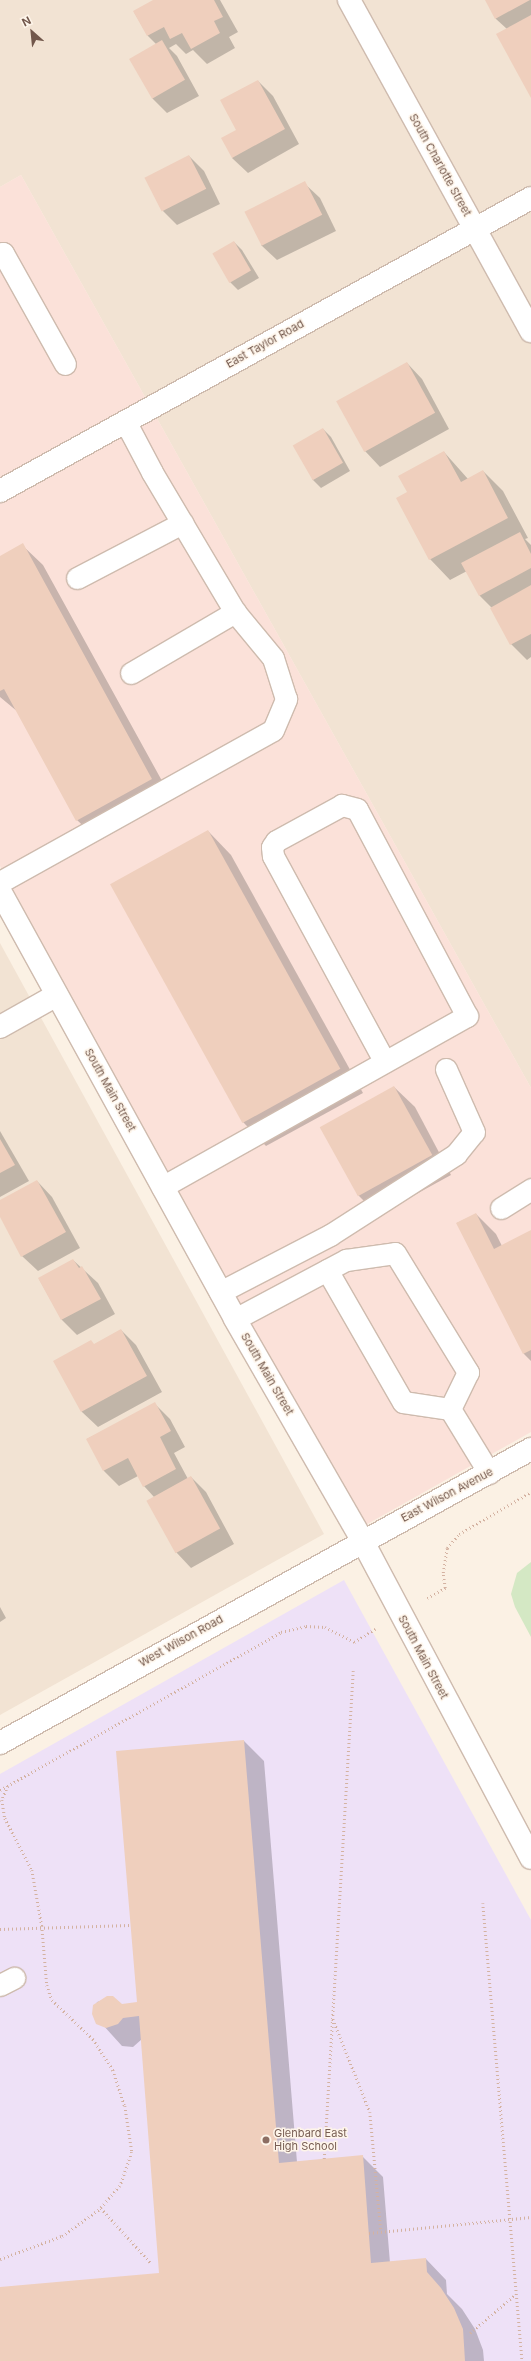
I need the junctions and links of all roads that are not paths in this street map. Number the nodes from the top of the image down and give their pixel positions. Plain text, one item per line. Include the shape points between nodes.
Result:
1 (349, 0) edge
2 (531, 198) edge
3 (475, 230) junction
4 (0, 254) edge
5 (531, 331) edge
6 (65, 364) dead end
7 (125, 421) junction
8 (0, 491) edge
9 (182, 523) junction
10 (77, 578) dead end
11 (234, 612) junction
12 (131, 673) dead end
13 (0, 882) edge
14 (0, 891) edge
15 (57, 995) junction
16 (0, 1027) edge
17 (385, 1062) junction
18 (446, 1069) dead end
19 (162, 1187) junction
20 (531, 1189) edge
21 (501, 1208) dead end
22 (327, 1270) junction
23 (220, 1292) junction
24 (235, 1319) junction
25 (450, 1409) junction
26 (531, 1449) edge
27 (489, 1473) junction
28 (362, 1540) junction
29 (0, 1743) edge
30 (531, 1858) edge

1 - 3 street, South Charlotte Street
2 - 3 street, East Taylor Road
3 - 5 street, South Charlotte Street
3 - 7 street, East Taylor Road
4 - 6 lane via 3,253
7 - 8 street, East Taylor Road
7 - 9 lane
9 - 10 lane
9 - 11 lane
11 - 12 lane
11 - 13 lane via 273,658 286,699 273,730
14 - 15 street, South Main Street
15 - 16 street
15 - 19 street, South Main Street
17 - 17 lane via 273,856 272,847 276,841 342,805 357,810 467,1016
17 - 19 lane
18 - 23 lane via 474,1132 456,1154 330,1235
19 - 23 street, South Main Street
20 - 21 lane
22 - 24 lane
22 - 25 lane via 403,1402
22 - 25 lane via 346,1260 395,1253 468,1372
23 - 24 street, South Main Street
24 - 28 street, South Main Street
25 - 27 lane
26 - 27 street, East Wilson Avenue
27 - 28 street, East Wilson Avenue
28 - 29 street, West Wilson Road
28 - 30 street, South Main Street

